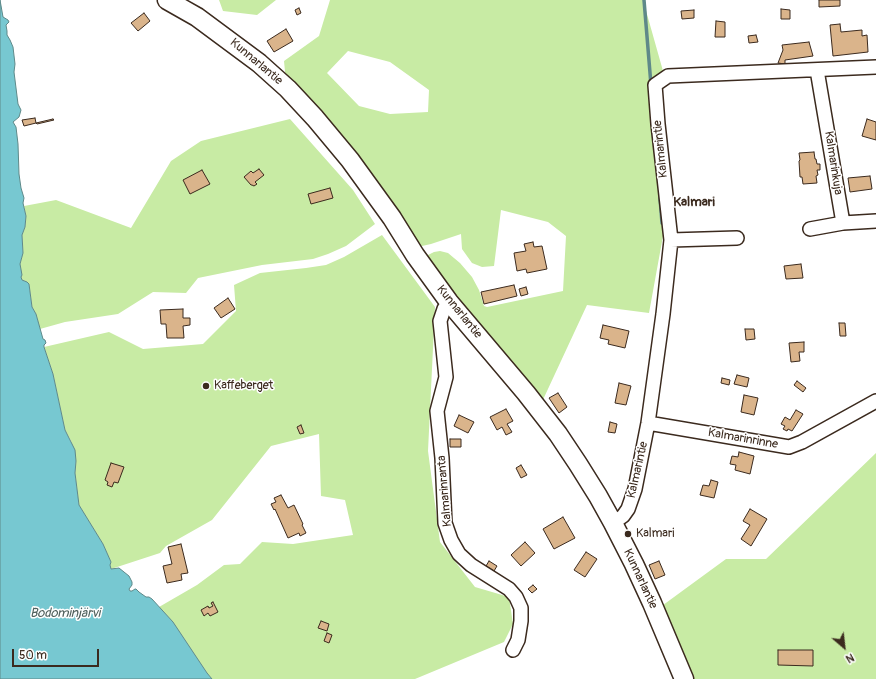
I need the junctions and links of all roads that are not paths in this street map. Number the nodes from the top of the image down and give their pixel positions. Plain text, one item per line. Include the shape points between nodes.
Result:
1 (167, 0) edge
2 (876, 67) edge
3 (817, 70) junction
4 (876, 220) edge
5 (843, 223) junction
6 (810, 229) dead end
7 (737, 238) dead end
8 (671, 240) junction
9 (449, 302) junction
10 (876, 401) edge
11 (648, 423) junction
12 (613, 524) junction
13 (513, 650) dead end
14 (684, 679) edge

1 - 9 main road, Kunnarlantie via 197,17 288,89 315,118 372,189
2 - 3 street, Kalmarintie
3 - 5 street, Kalmarinkuja
3 - 8 street, Kalmarintie via 668,76 655,84
4 - 5 street
5 - 6 street
7 - 8 street
8 - 11 street, Kalmarintie
9 - 12 main road, Kunnarlantie via 558,434
9 - 13 street, Kalmarinranta via 440,321 446,377 437,411 445,523 450,540 459,554 509,588 516,597 521,608 521,621 518,640
10 - 11 street, Kalmarinrinne via 789,447
11 - 12 street, Kalmarintie via 635,489 628,509
12 - 14 main road, Kunnarlantie via 649,596

